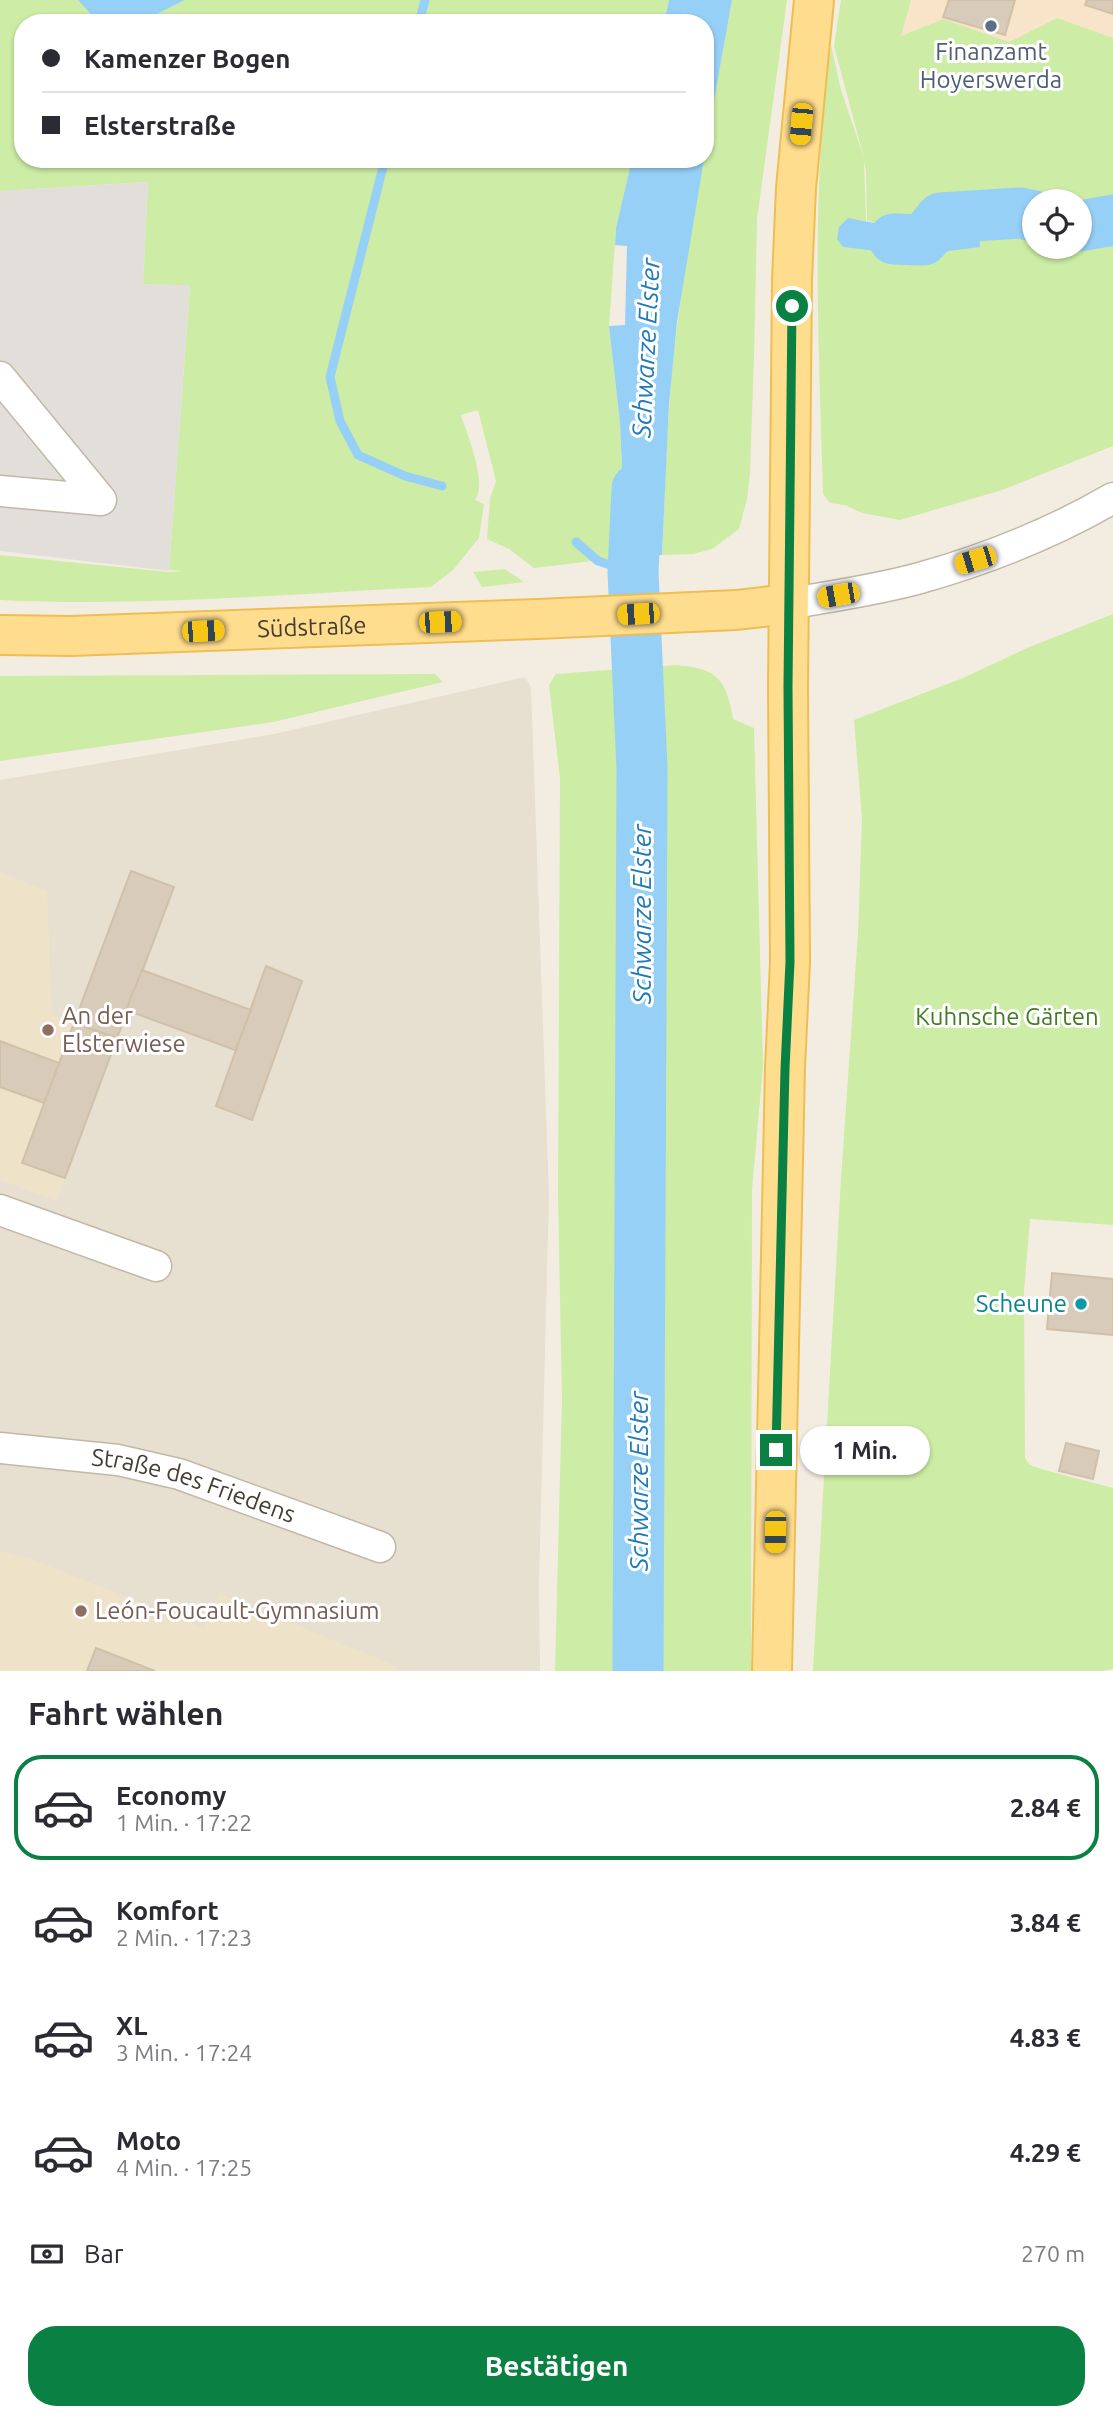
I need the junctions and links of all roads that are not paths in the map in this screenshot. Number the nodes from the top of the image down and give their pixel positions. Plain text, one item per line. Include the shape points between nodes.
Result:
1 (814, 0) edge
2 (0, 377) edge
3 (0, 491) edge
4 (1113, 498) edge
5 (788, 604) junction
6 (0, 635) edge
7 (0, 1210) edge
8 (156, 1266) dead end
9 (0, 1448) edge
10 (380, 1547) dead end
11 (772, 1671) edge

1 - 5 main road via 796,188
2 - 3 street via 102,500
4 - 5 street via 1071,522 918,579
5 - 6 main road, Südstraße via 538,619
5 - 11 main road via 790,962
7 - 8 street
9 - 10 street, Straße des Friedens via 118,1460 178,1474

